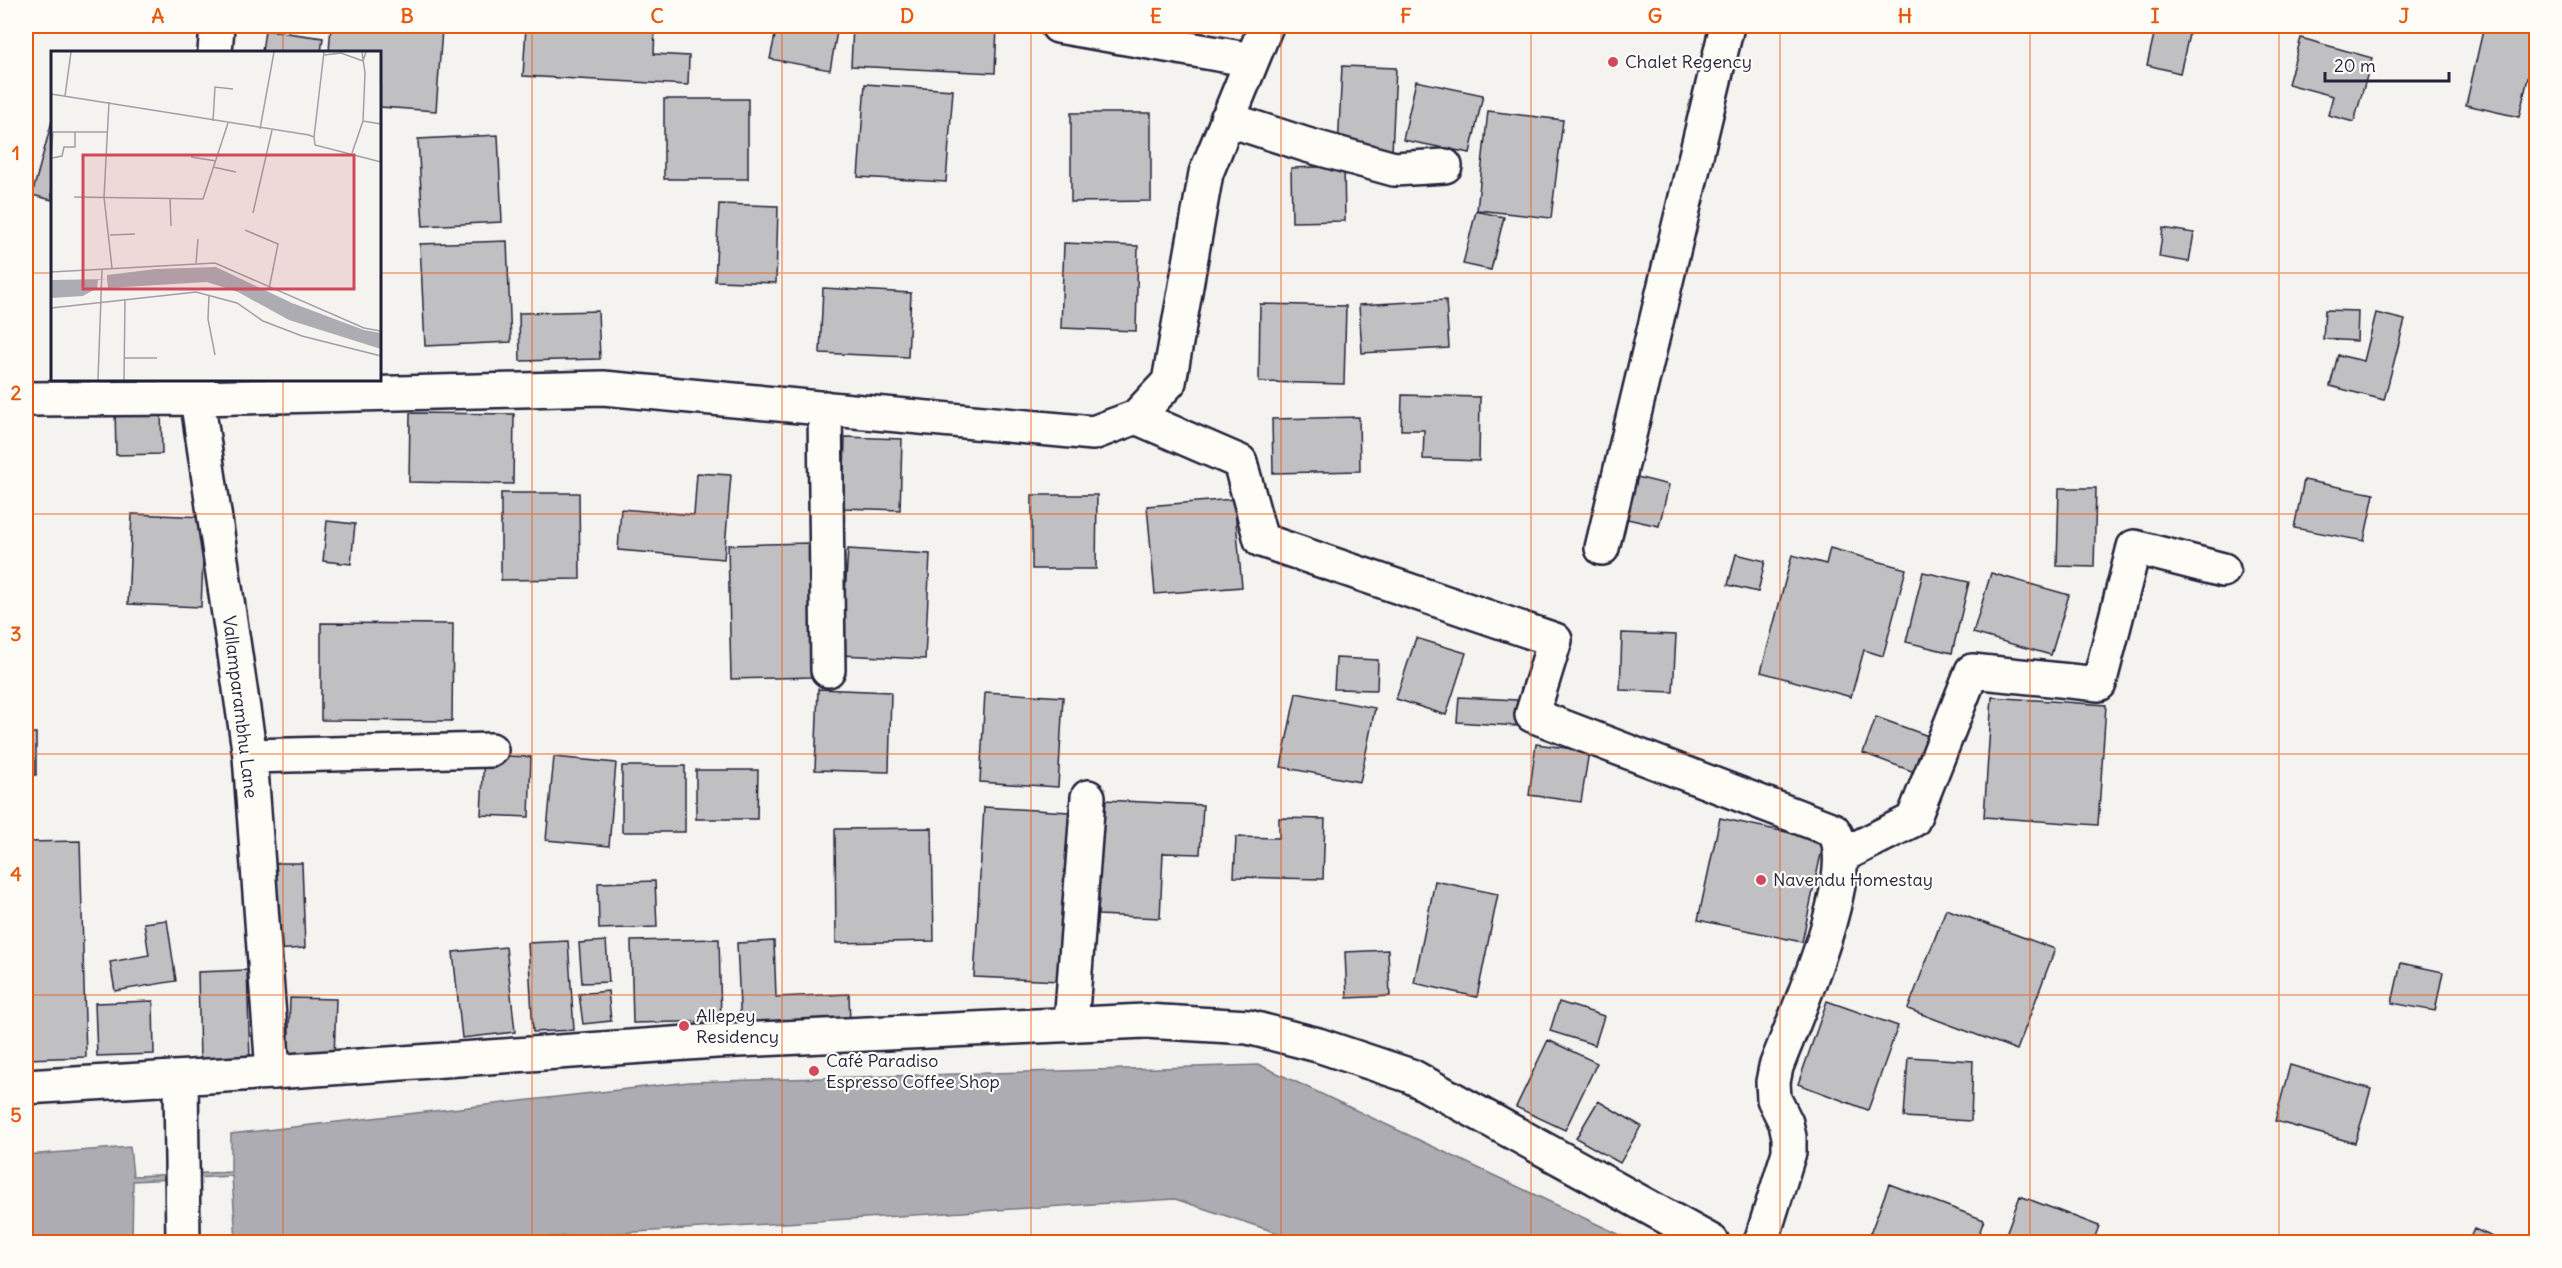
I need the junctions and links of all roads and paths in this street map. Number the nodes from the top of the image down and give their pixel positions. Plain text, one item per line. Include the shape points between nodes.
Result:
1 (217, 26) edge
2 (1058, 26) edge
3 (1266, 26) edge
4 (1727, 26) edge
5 (215, 51) edge
6 (1252, 60) junction
7 (1227, 119) junction
8 (1445, 166) dead end
9 (197, 389) edge
10 (26, 399) edge
11 (825, 408) junction
12 (1136, 417) junction
13 (1602, 548) dead end
14 (2223, 570) dead end
15 (828, 670) dead end
16 (491, 750) dead end
17 (250, 756) junction
18 (1088, 797) dead end
19 (1841, 856) junction
20 (1071, 1025) junction
21 (273, 1072) junction
22 (181, 1078) junction
23 (26, 1087) edge
24 (183, 1242) edge
25 (1712, 1242) edge
26 (1761, 1242) edge

1 - 5 street
2 - 6 street
3 - 6 street
4 - 13 street
6 - 7 street
7 - 8 street via 1394,168
7 - 12 street via 1206,173 1168,382
9 - 10 street
9 - 11 street via 603,388
9 - 17 street, Vallamparambhu Lane
11 - 12 street via 1093,433
11 - 15 street
12 - 19 street via 1240,462 1261,540 1555,640 1532,715 1833,830 1840,839
14 - 19 street via 2134,547 2099,684 1972,671 1912,820
16 - 17 street
17 - 21 street, Vallamparambhu Lane
18 - 20 street
19 - 26 street via 1832,917 1776,1067 1774,1099 1786,1123 1789,1152
20 - 21 street via 716,1041
20 - 25 street via 1145,1021 1248,1027 1411,1076
21 - 22 street
22 - 23 street
22 - 24 street

